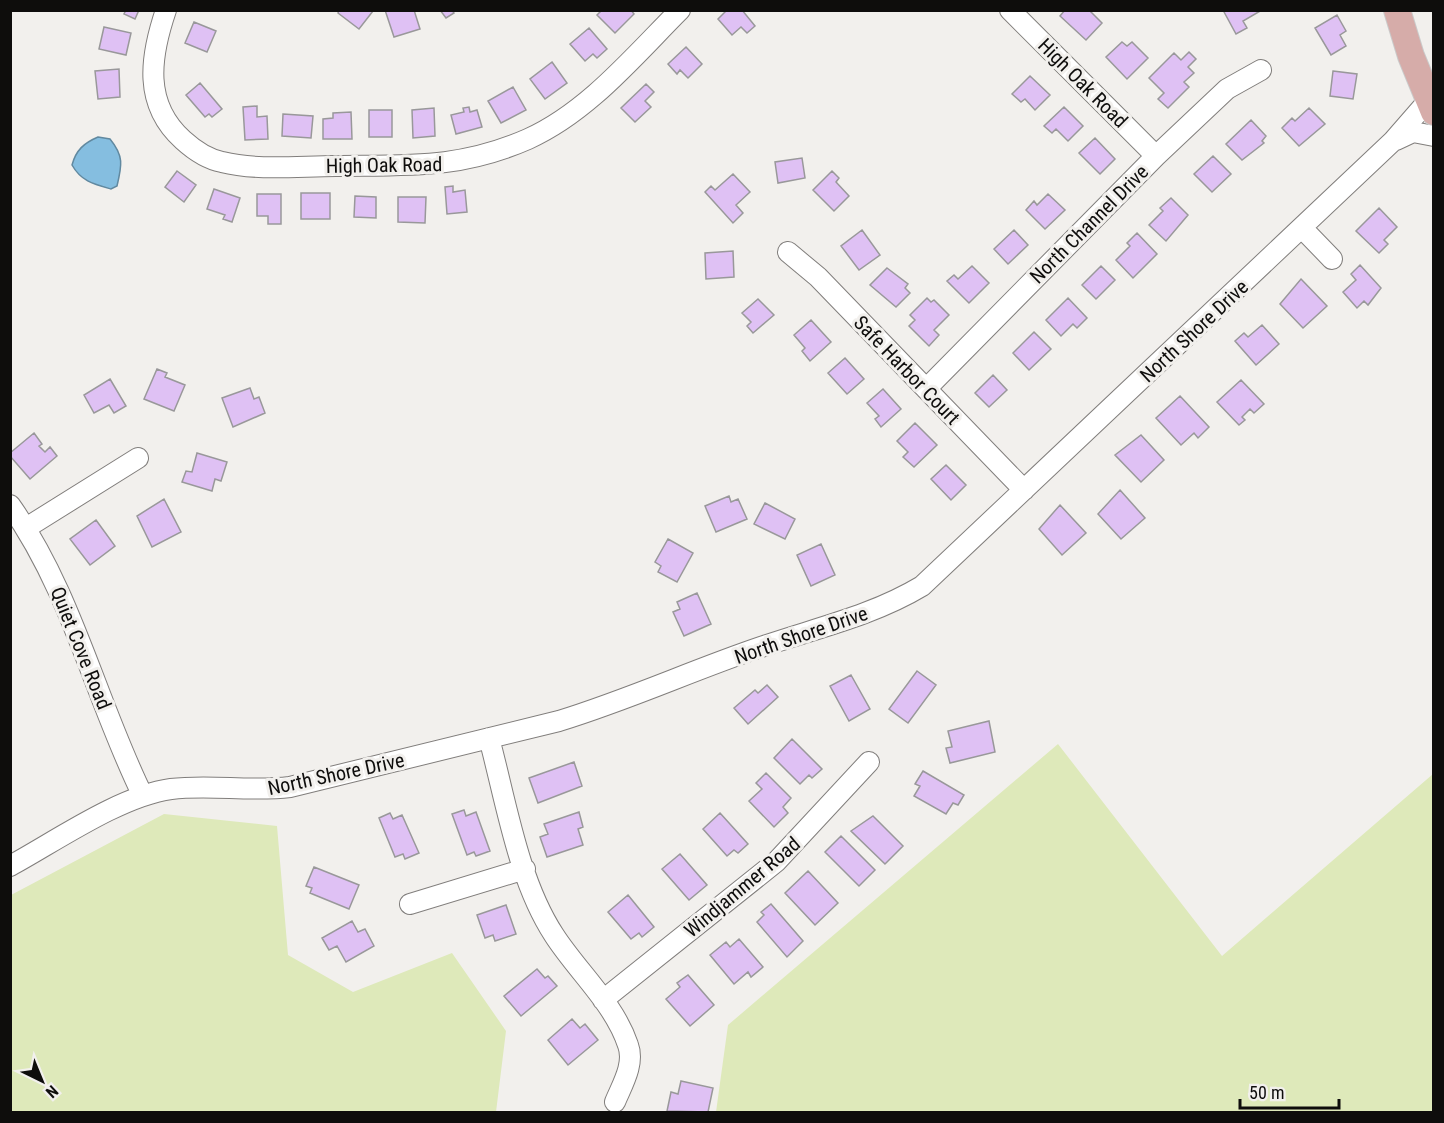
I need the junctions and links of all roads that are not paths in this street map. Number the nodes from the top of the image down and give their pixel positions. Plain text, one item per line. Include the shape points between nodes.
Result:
1 (166, 10) edge
2 (680, 10) edge
3 (1397, 10) edge
4 (1012, 11) edge
5 (1261, 70) dead end
6 (1430, 107) edge
7 (1434, 136) edge
8 (1394, 141) junction
9 (1156, 156) junction
10 (1302, 228) junction
11 (788, 252) dead end
12 (1332, 259) dead end
13 (926, 389) junction
14 (138, 458) dead end
15 (1024, 490) junction
16 (10, 505) edge
17 (26, 528) junction
18 (489, 738) junction
19 (869, 762) dead end
20 (142, 796) junction
21 (10, 866) edge
22 (525, 869) junction
23 (410, 904) dead end
24 (603, 1000) junction
25 (615, 1102) dead end

1 - 2 street, High Oak Road via 152,61 153,81 155,101 175,134 205,156 221,162 290,166 430,165 500,151 530,138 591,99
3 - 6 main road
4 - 9 street, High Oak Road
5 - 9 street, North Channel Drive via 1227,89
6 - 8 street, North Shore Drive
7 - 8 street via 1413,132
8 - 10 street, North Shore Drive
9 - 13 street, North Channel Drive
10 - 12 street
10 - 15 street, North Shore Drive
11 - 13 street, Safe Harbor Court via 818,277
13 - 15 street, Safe Harbor Court
14 - 17 street
15 - 18 street, North Shore Drive via 922,586 902,598 861,617 759,648 596,710
16 - 17 street, Quiet Cove Road
17 - 20 street, Quiet Cove Road via 51,575
18 - 20 street, North Shore Drive via 290,786 261,790 189,787
18 - 22 street
19 - 24 street, Windjammer Road via 776,862
20 - 21 street, North Shore Drive
22 - 23 street
22 - 24 street via 553,934
24 - 25 street via 629,1047 628,1071

